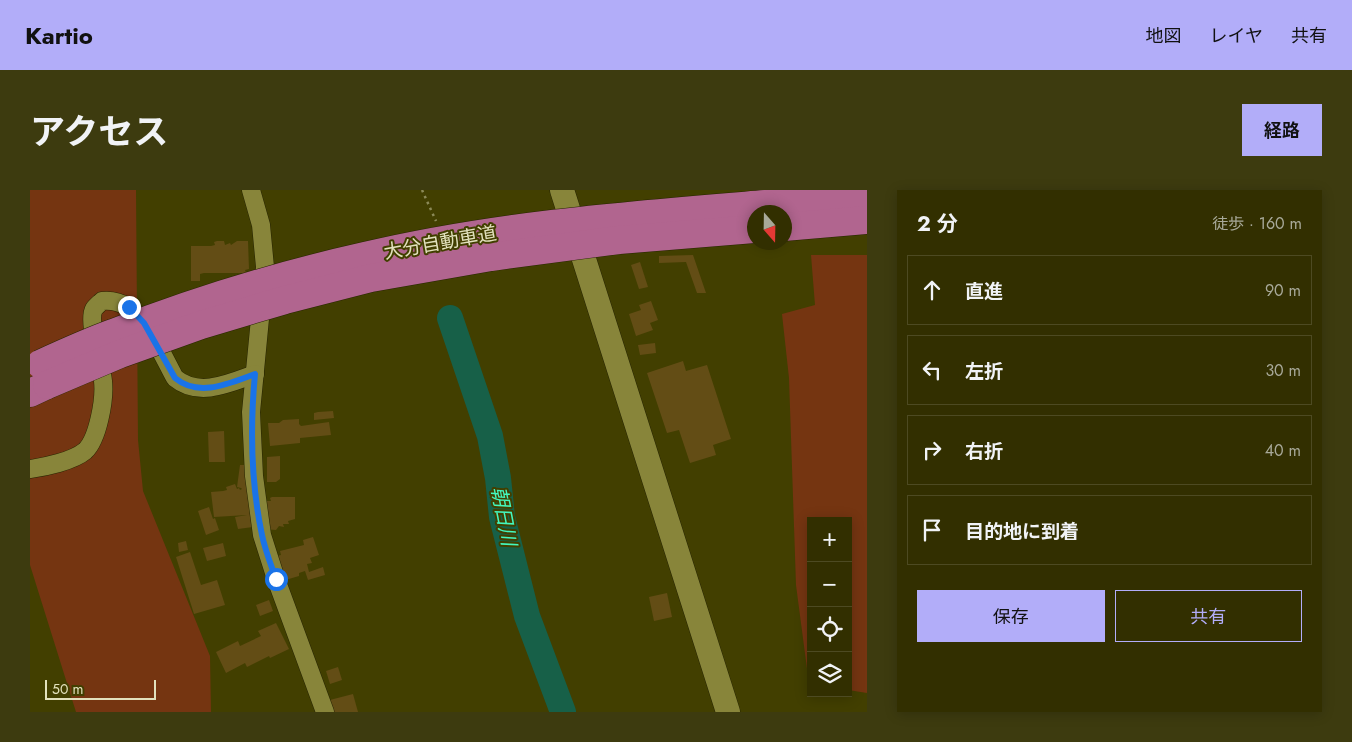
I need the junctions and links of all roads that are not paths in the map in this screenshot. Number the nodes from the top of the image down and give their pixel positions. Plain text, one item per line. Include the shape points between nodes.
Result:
1 (252, 190) edge
2 (562, 190) edge
3 (867, 197) edge
4 (867, 220) edge
5 (792, 226) edge
6 (747, 230) edge
7 (255, 374) junction
8 (37, 377) edge
9 (30, 468) edge
10 (326, 712) edge
11 (728, 712) edge

1 - 7 street via 261,224 265,267
2 - 11 street
3 - 8 highway, 大分自動車道, bridge via 615,216 488,233 366,255 281,277 113,333
4 - 5 highway
6 - 8 highway, 大分自動車道, bridge via 610,241 371,278 285,300 120,354
7 - 9 street via 228,384 190,388 175,378 144,323 129,307 114,300 102,300 93,309 92,321 104,381 99,425 85,451 74,458
7 - 10 street via 251,412 254,476 262,535

